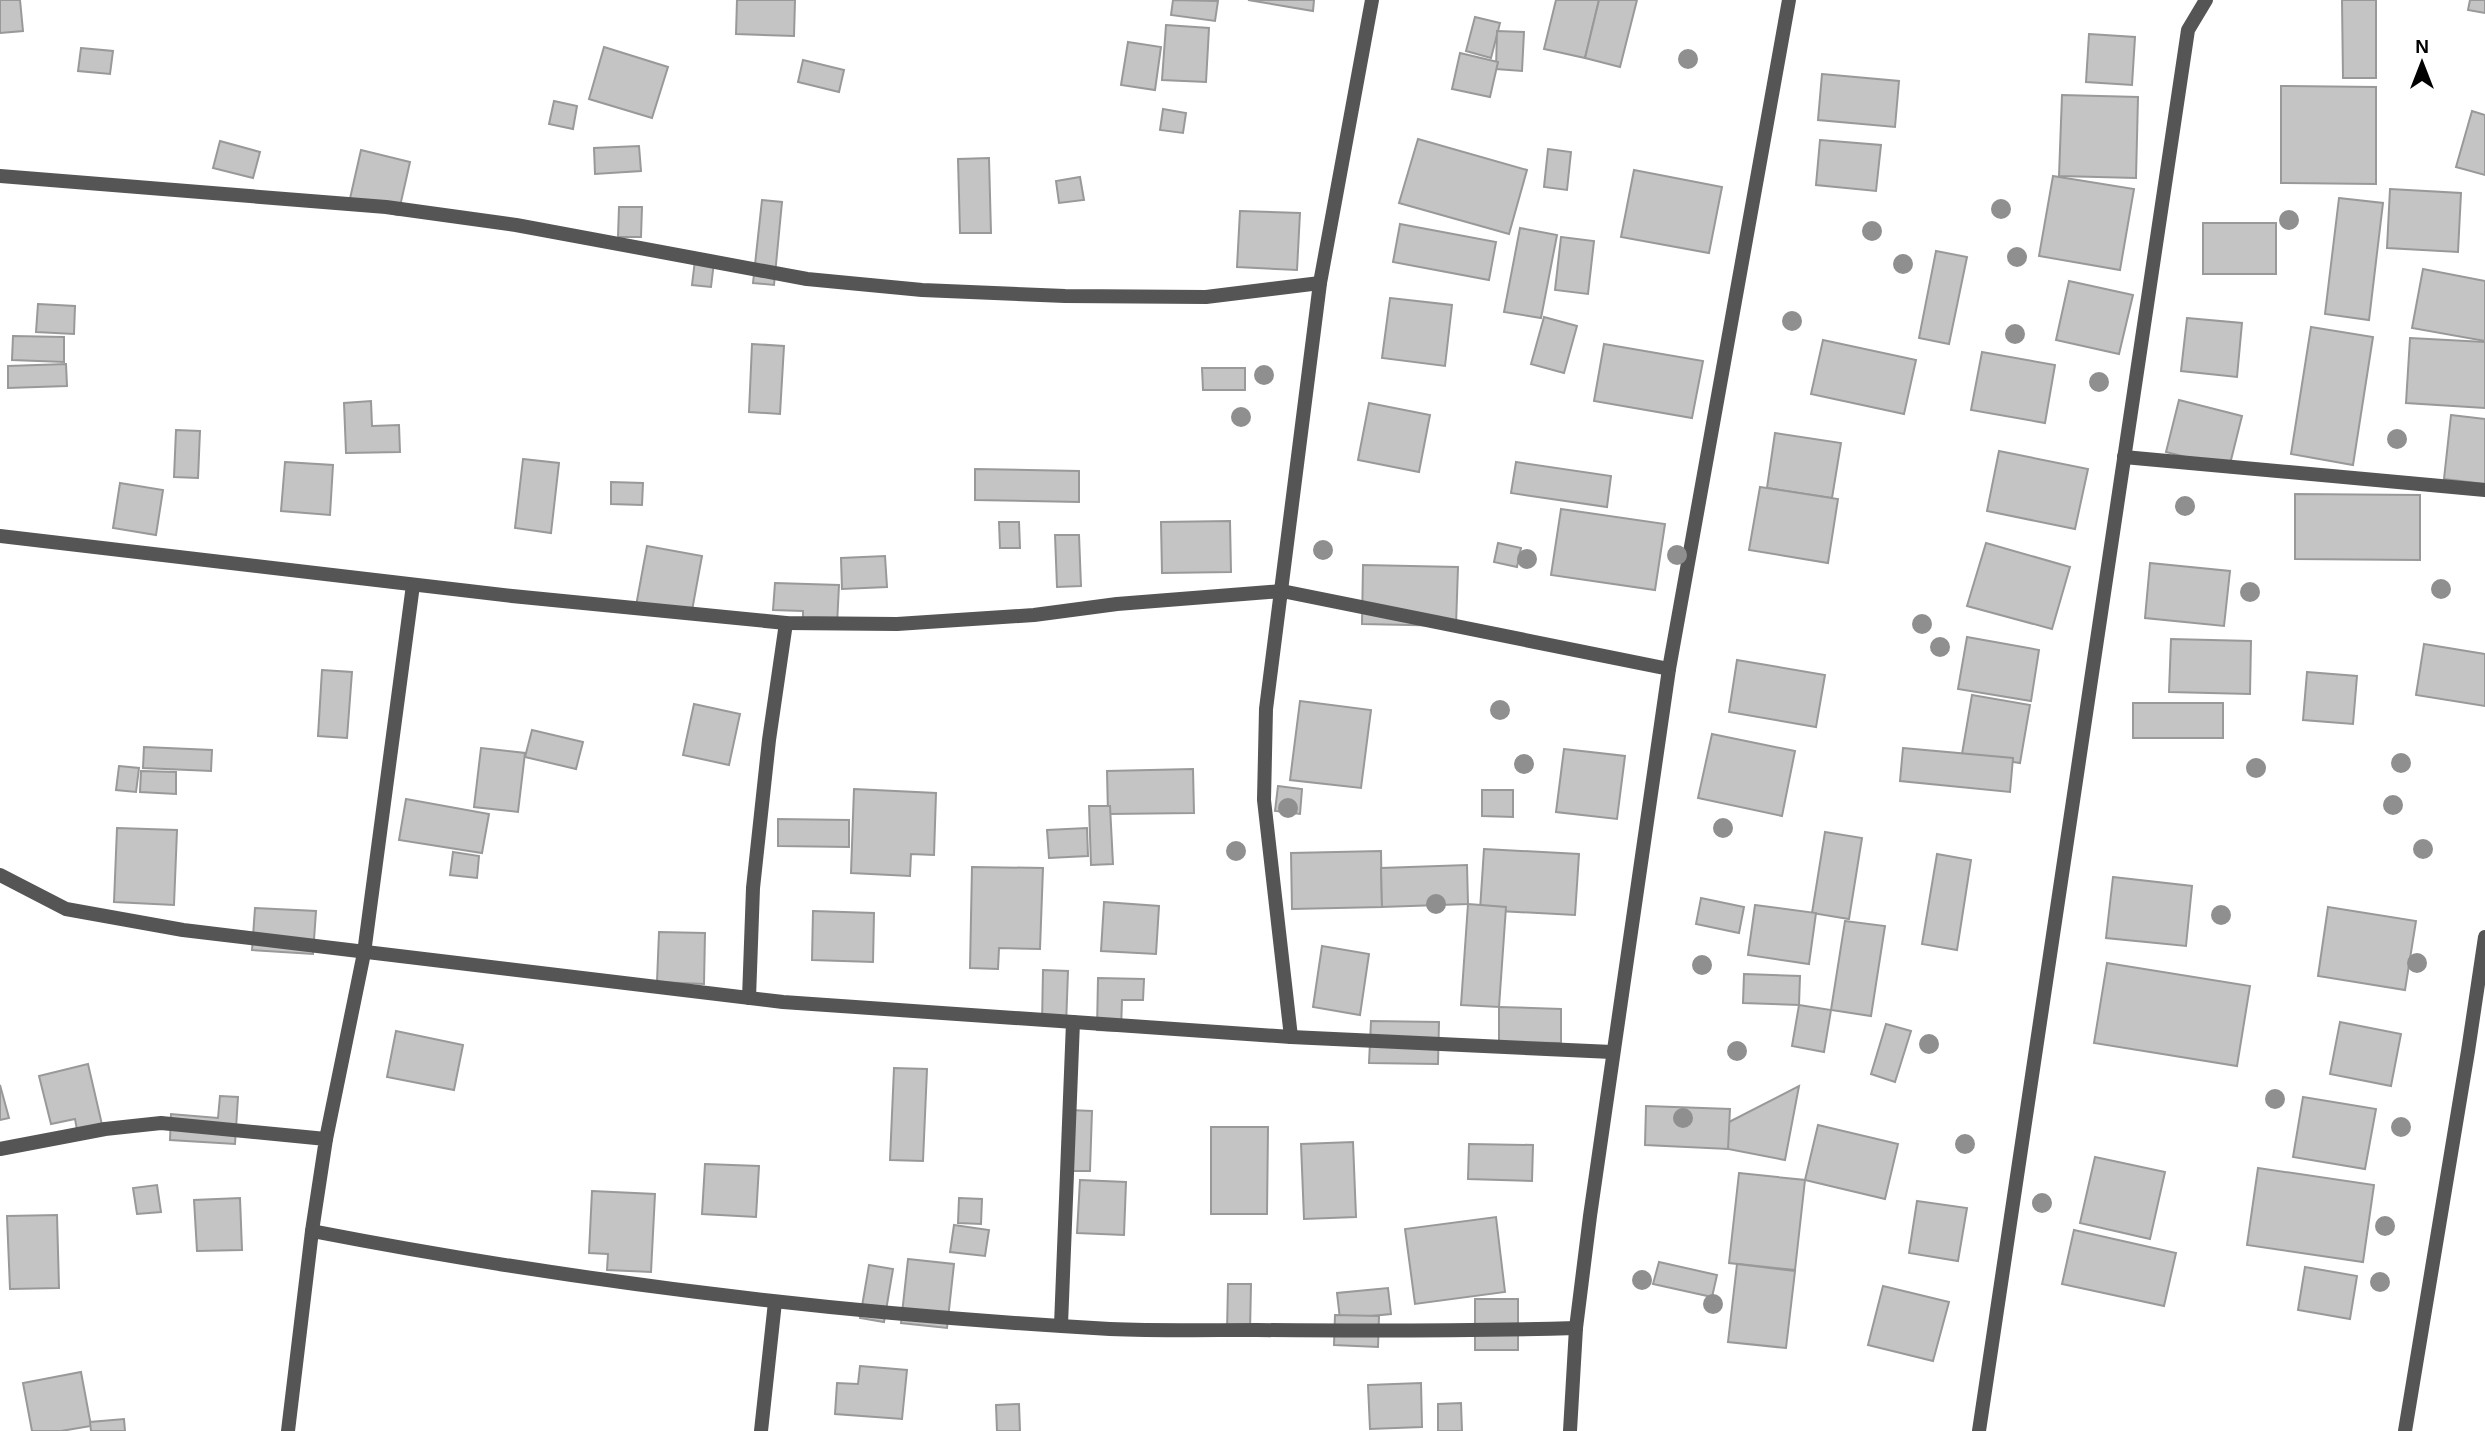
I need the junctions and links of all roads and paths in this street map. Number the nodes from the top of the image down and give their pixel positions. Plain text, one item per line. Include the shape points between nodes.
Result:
1 (1372, 0) edge
2 (1789, 0) edge
3 (2206, 0) edge
4 (0, 176) edge
5 (1320, 283) junction
6 (2124, 457) junction
7 (2485, 490) edge
8 (0, 536) edge
9 (413, 585) junction
10 (1282, 591) junction
11 (786, 623) junction
12 (1669, 669) junction
13 (0, 875) edge
14 (2485, 937) edge
15 (364, 953) junction
16 (749, 998) junction
17 (1073, 1022) junction
18 (1291, 1037) junction
19 (1612, 1052) junction
20 (326, 1139) junction
21 (0, 1149) edge
22 (312, 1231) junction
23 (775, 1302) junction
24 (1062, 1325) junction
25 (1576, 1328) junction
26 (288, 1431) edge
27 (761, 1431) edge
28 (1570, 1431) edge
29 (1979, 1431) edge
30 (2404, 1431) edge

1 - 5 street
2 - 12 street
3 - 6 street via 2188,30
4 - 5 street via 386,207 516,225 807,279 922,290 1206,297
5 - 10 street
6 - 7 street
6 - 29 street
8 - 9 street
9 - 11 street
9 - 15 street
10 - 11 street via 938,622
10 - 12 street
10 - 18 street via 1266,709 1265,800
11 - 16 street via 753,888
12 - 19 street
13 - 15 street via 66,909 183,930
14 - 30 street
15 - 16 street
15 - 20 street
16 - 17 street
17 - 18 street
17 - 24 street
18 - 19 street
19 - 25 street
20 - 21 street via 161,1124 105,1129
20 - 22 street
22 - 23 street via 567,1275
22 - 26 street
23 - 24 street
23 - 27 street
24 - 25 street via 1424,1332
25 - 28 street

